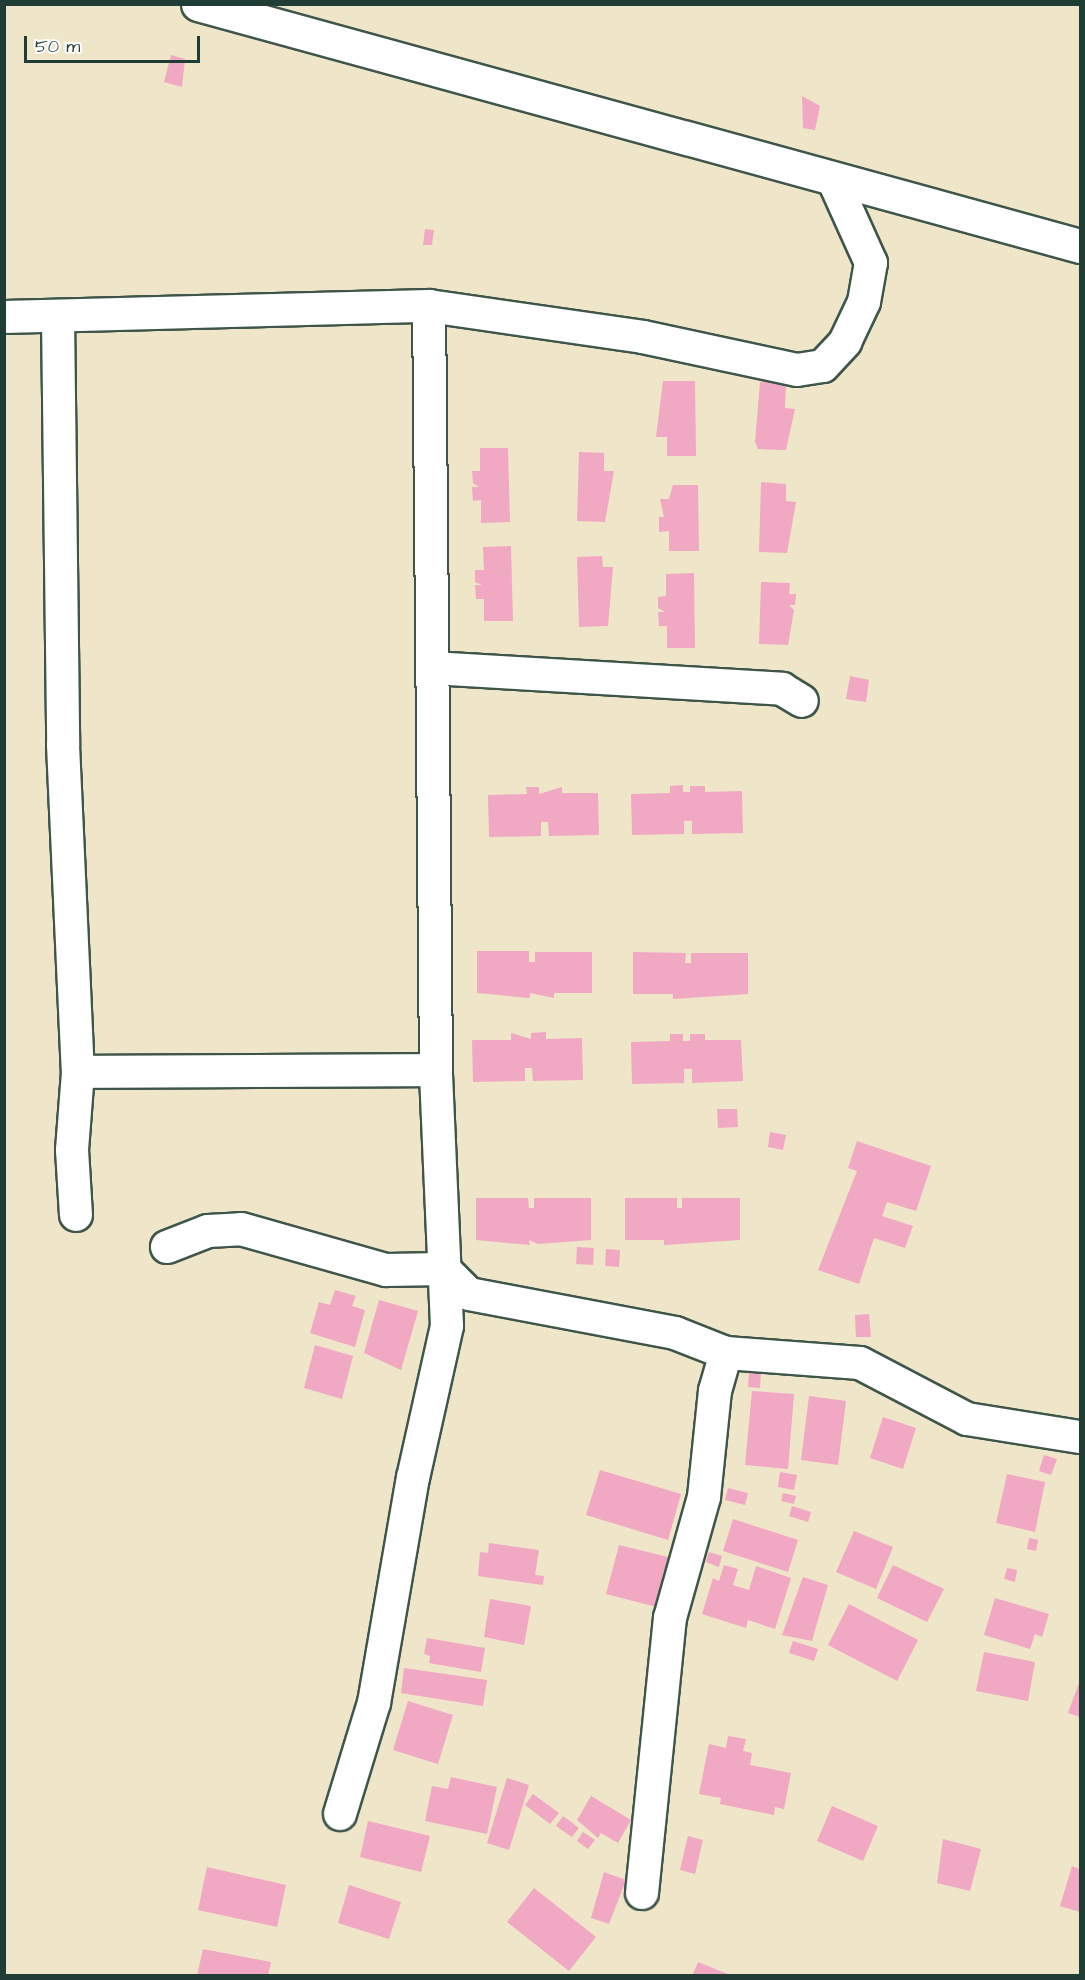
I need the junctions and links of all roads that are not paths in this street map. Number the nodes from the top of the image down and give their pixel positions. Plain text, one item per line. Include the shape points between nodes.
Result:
1 (198, 4) edge
2 (833, 180) junction
3 (1080, 246) edge
4 (429, 306) junction
5 (4, 316) edge
6 (58, 316) junction
7 (432, 668) junction
8 (802, 701) dead end
9 (436, 1070) junction
10 (78, 1072) junction
11 (76, 1215) dead end
12 (167, 1247) dead end
13 (444, 1269) junction
14 (726, 1353) junction
15 (1080, 1437) edge
16 (340, 1814) dead end
17 (642, 1893) dead end

1 - 2 main road
2 - 3 main road
2 - 4 street via 871,263 864,302 845,342 823,366 797,370 643,338
4 - 6 street
4 - 7 street
5 - 6 street
6 - 10 street via 63,745
7 - 8 street via 782,689
7 - 9 street
9 - 10 street
9 - 13 street
10 - 11 street via 72,1150
12 - 13 street via 208,1231 241,1229 386,1270
13 - 14 street via 469,1294 675,1333
13 - 16 street via 447,1326 413,1478 374,1703
14 - 15 street via 860,1363 967,1419
14 - 17 street via 715,1391 704,1497 670,1618

